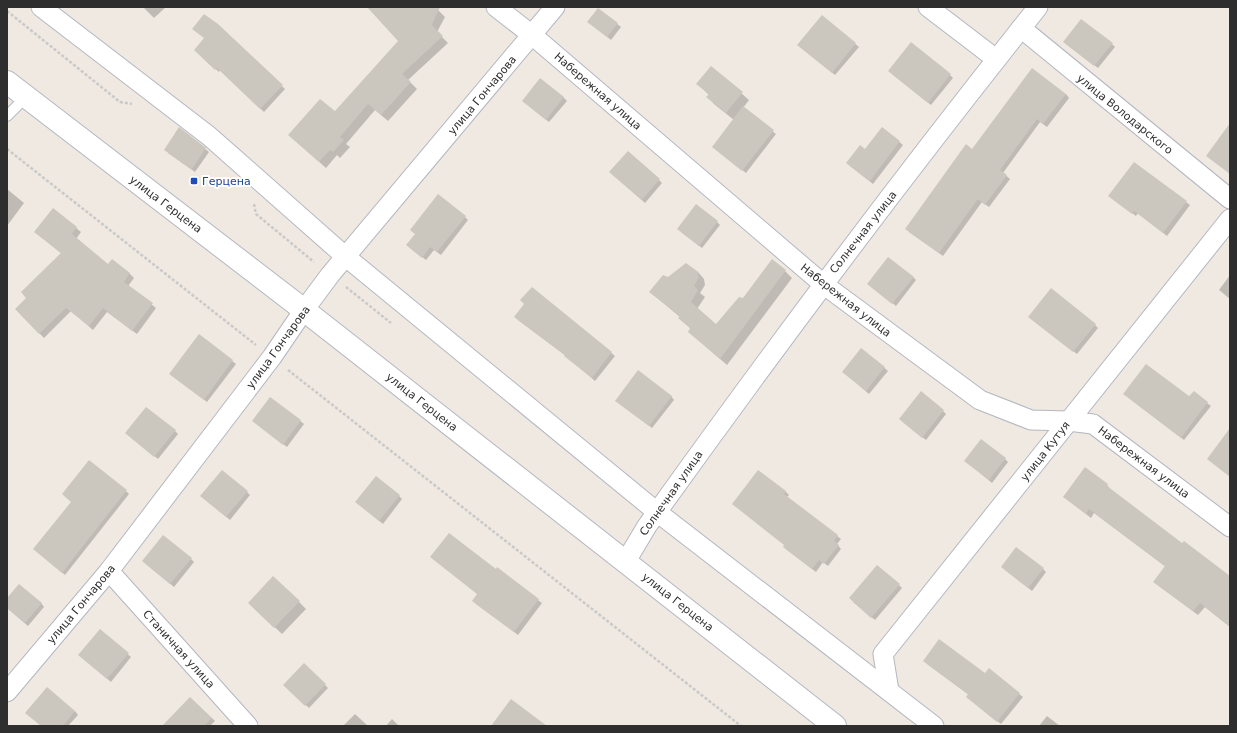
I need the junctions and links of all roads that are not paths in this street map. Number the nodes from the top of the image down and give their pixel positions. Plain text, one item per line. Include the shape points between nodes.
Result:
1 (41, 7) edge
2 (496, 7) edge
3 (555, 7) edge
4 (928, 7) edge
5 (1038, 7) edge
6 (1021, 28) junction
7 (532, 35) junction
8 (996, 59) junction
9 (7, 82) edge
10 (26, 97) junction
11 (7, 116) edge
12 (1230, 199) edge
13 (1230, 218) edge
14 (346, 257) junction
15 (823, 284) junction
16 (304, 310) junction
17 (1068, 421) junction
18 (656, 512) junction
19 (1230, 527) edge
20 (626, 561) junction
21 (109, 571) junction
22 (889, 691) junction
23 (7, 692) edge
24 (248, 726) edge
25 (835, 726) edge
26 (934, 726) edge

1 - 14 street via 209,136
2 - 7 street, Набережная улица
3 - 7 street, улица Гончарова
4 - 8 street
5 - 6 street, Солнечная улица
6 - 8 street, Солнечная улица
6 - 12 street, улица Володарского
7 - 14 street, улица Гончарова
7 - 15 street, Набережная улица
8 - 15 street, Солнечная улица
9 - 10 main road, улица Герцена
10 - 11 lane
10 - 16 main road, улица Герцена
13 - 17 street, улица Кутуя
14 - 16 street, улица Гончарова
14 - 18 street
15 - 17 street, Набережная улица via 980,400 1031,420
15 - 18 street, Солнечная улица
16 - 20 main road, улица Герцена
16 - 21 street, улица Гончарова via 272,357
17 - 19 street, Набережная улица via 1094,424
17 - 22 street, улица Кутуя via 883,654
18 - 20 street, Солнечная улица
18 - 22 street
20 - 25 main road, улица Герцена
21 - 23 street, улица Гончарова
21 - 24 street, Станичная улица
22 - 26 street

